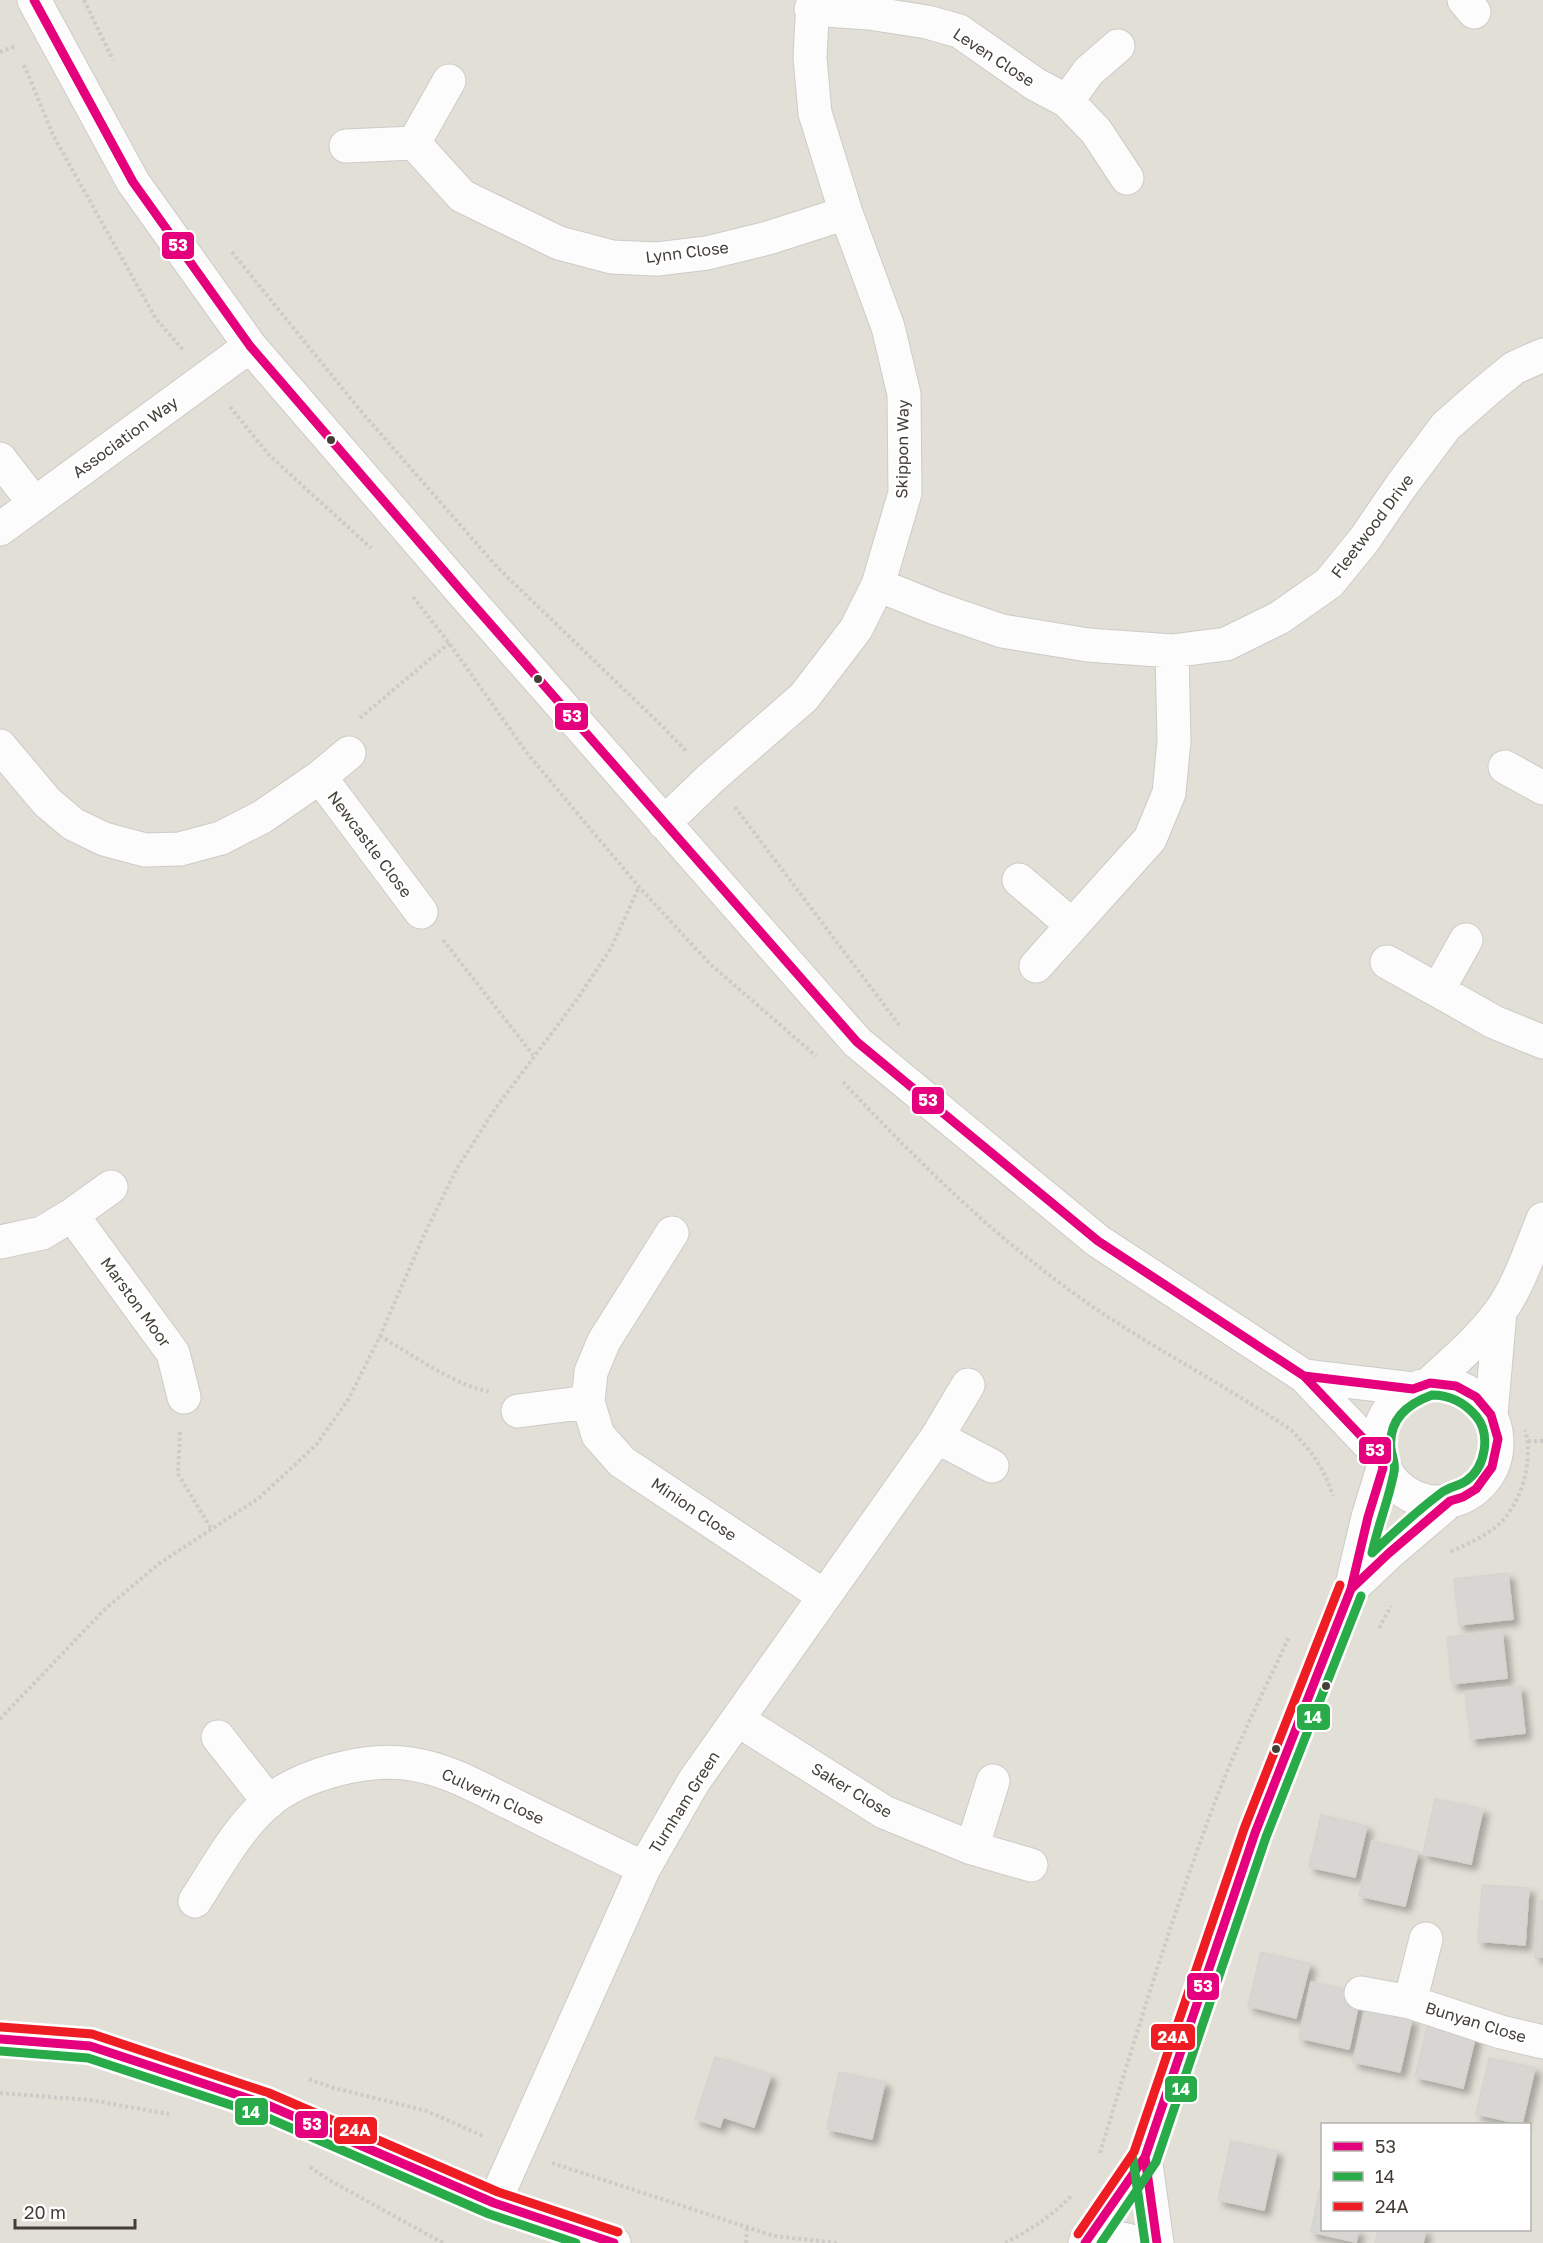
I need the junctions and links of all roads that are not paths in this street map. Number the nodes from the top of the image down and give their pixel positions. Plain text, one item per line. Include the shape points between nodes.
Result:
1 (34, 0) edge
2 (812, 4) edge
3 (1118, 46) dead end
4 (449, 81) dead end
5 (1066, 101) junction
6 (414, 143) junction
7 (346, 146) dead end
8 (1127, 178) dead end
9 (846, 213) junction
10 (250, 346) junction
11 (1543, 355) edge
12 (0, 459) edge
13 (34, 503) junction
14 (0, 529) edge
15 (878, 585) junction
16 (1172, 651) junction
17 (349, 753) road end
18 (4, 760) edge
19 (1505, 767) dead end
20 (320, 777) junction
21 (1543, 788) edge
22 (664, 823) junction
23 (1019, 880) dead end
24 (421, 912) road end
25 (1072, 925) junction
26 (1466, 940) dead end
27 (1387, 962) dead end
28 (1036, 966) dead end
29 (1438, 990) junction
30 (1543, 1042) edge
31 (111, 1187) dead end
32 (72, 1215) junction
33 (1543, 1219) edge
34 (672, 1233) dead end
35 (0, 1242) edge
36 (1500, 1312) junction
37 (1304, 1376) junction
38 (968, 1385) dead end
39 (1422, 1386) junction
40 (184, 1397) road end
41 (588, 1402) junction
42 (518, 1411) road end
43 (1491, 1415) junction
44 (937, 1437) junction
45 (1381, 1462) junction
46 (992, 1466) dead end
47 (1450, 1501) junction
48 (1351, 1589) junction
49 (824, 1596) junction
50 (738, 1720) junction
51 (218, 1737) dead end
52 (993, 1781) dead end
53 (269, 1802) junction
54 (972, 1848) junction
55 (1031, 1865) dead end
56 (644, 1868) junction
57 (195, 1901) dead end
58 (1426, 1939) dead end
59 (1361, 1994) dead end
60 (1410, 2002) junction
61 (0, 2039) edge
62 (1543, 2042) edge
63 (1145, 2157) junction
64 (494, 2203) junction
65 (1087, 2242) edge
66 (614, 2243) edge
67 (1137, 2243) edge
68 (1157, 2243) edge

1 - 10 street via 133,182
2 - 5 street, Leven Close via 927,22 959,31
2 - 9 street, Skippon Way via 810,58 815,113
3 - 5 street via 1089,71
4 - 6 street
5 - 8 street, Leven Close via 1096,131
6 - 7 street
6 - 9 street, Lynn Close via 462,196 558,243 612,257 657,259 707,253
9 - 15 street, Skippon Way via 888,327 904,394 905,493
10 - 13 street, Association Way
10 - 22 street
11 - 16 street, Fleetwood Drive via 1514,368 1446,426 1329,583 1279,618 1227,644
12 - 13 street
13 - 14 street, Association Way
15 - 16 street, Fleetwood Drive via 1002,630 1088,645
15 - 22 street, Skippon Way via 856,629 804,697
16 - 25 street via 1174,741 1170,793 1150,839
17 - 20 street, Newcastle Close
18 - 20 street, Newcastle Close via 73,824 104,839 145,850 180,849 222,838 262,817
19 - 21 street
20 - 24 street, Newcastle Close
22 - 37 street via 857,1042 1098,1241
23 - 25 street
25 - 28 street
26 - 29 street
27 - 29 street
29 - 30 street via 1494,1022
31 - 32 street
32 - 35 street via 42,1233
32 - 40 street, Marston Moor via 173,1353
33 - 36 street
34 - 41 street, Minion Close via 604,1341 591,1372
36 - 39 street via 1467,1348
36 - 43 street
37 - 39 street
37 - 45 street
38 - 44 street, Turnham Green
39 - 43 street via 1456,1386 1476,1397
39 - 45 street via 1398,1398 1388,1410 1378,1439
41 - 42 street
41 - 49 street, Minion Close via 598,1436 622,1462
43 - 47 street via 1498,1439 1492,1467 1476,1489
44 - 46 street
44 - 49 street, Turnham Green
45 - 47 street via 1407,1494 1423,1500
45 - 48 street
47 - 48 street
48 - 63 street via 1255,1833
49 - 50 street, Turnham Green
50 - 54 street, Saker Close via 884,1812
50 - 56 street, Turnham Green via 694,1781
51 - 53 street
52 - 54 street
53 - 56 street, Culverin Close via 292,1785 328,1773 370,1763 410,1763 447,1773
53 - 57 street, Culverin Close via 244,1826
54 - 55 street, Saker Close
56 - 64 street, Turnham Green
58 - 60 street, Bunyan Close
59 - 60 street, Bunyan Close
60 - 62 street, Bunyan Close
61 - 64 street via 90,2046 266,2104
63 - 65 street
63 - 68 street
64 - 66 street
65 - 67 street via 1104,2237

